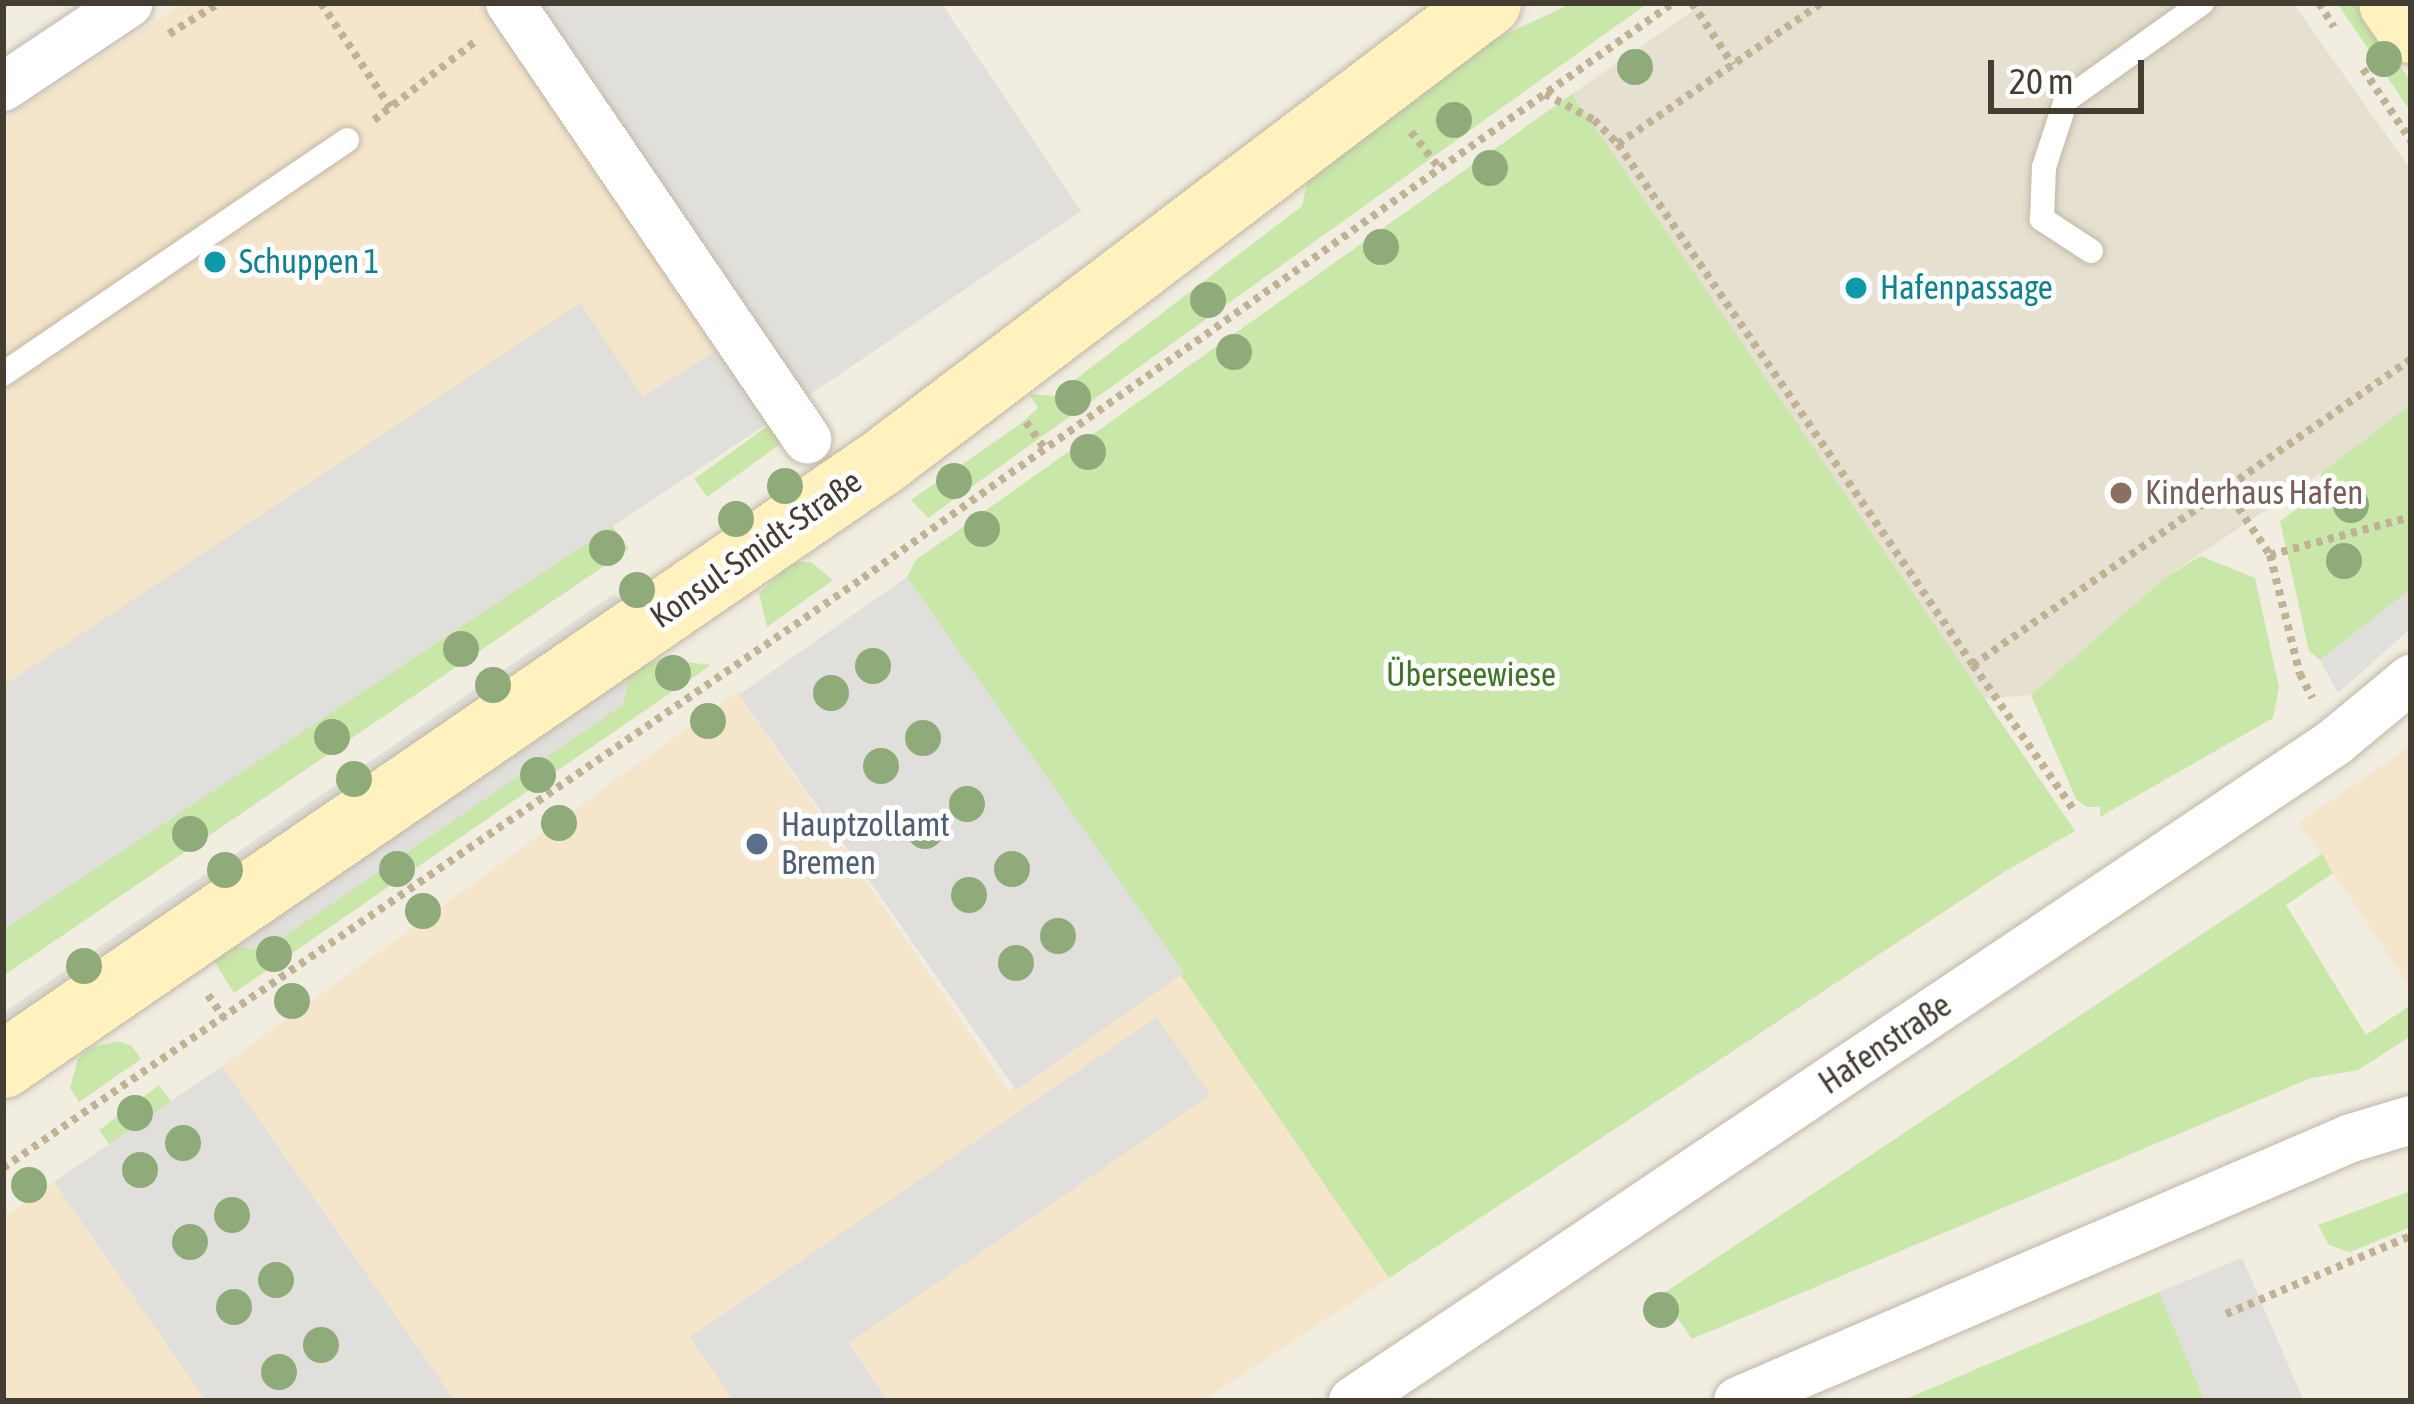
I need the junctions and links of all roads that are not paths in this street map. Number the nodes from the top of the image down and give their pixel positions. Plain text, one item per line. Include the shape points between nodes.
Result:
1 (129, 3) edge
2 (510, 3) edge
3 (1487, 3) edge
4 (2202, 3) edge
5 (2392, 3) edge
6 (2411, 30) edge
7 (3, 87) edge
8 (347, 140) road end
9 (2091, 250) dead end
10 (3, 374) edge
11 (807, 439) dead end
12 (2411, 680) edge
13 (3, 1065) edge
14 (2411, 1120) edge
15 (1353, 1401) edge
16 (1738, 1401) edge

1 - 7 street
2 - 11 street
3 - 13 street, Konsul-Smidt-Straße via 880,463
4 - 9 lane via 2066,100 2044,167 2042,219
5 - 6 street
8 - 10 lane
12 - 15 street, Hafenstraße via 2335,742
14 - 16 street via 2350,1138

